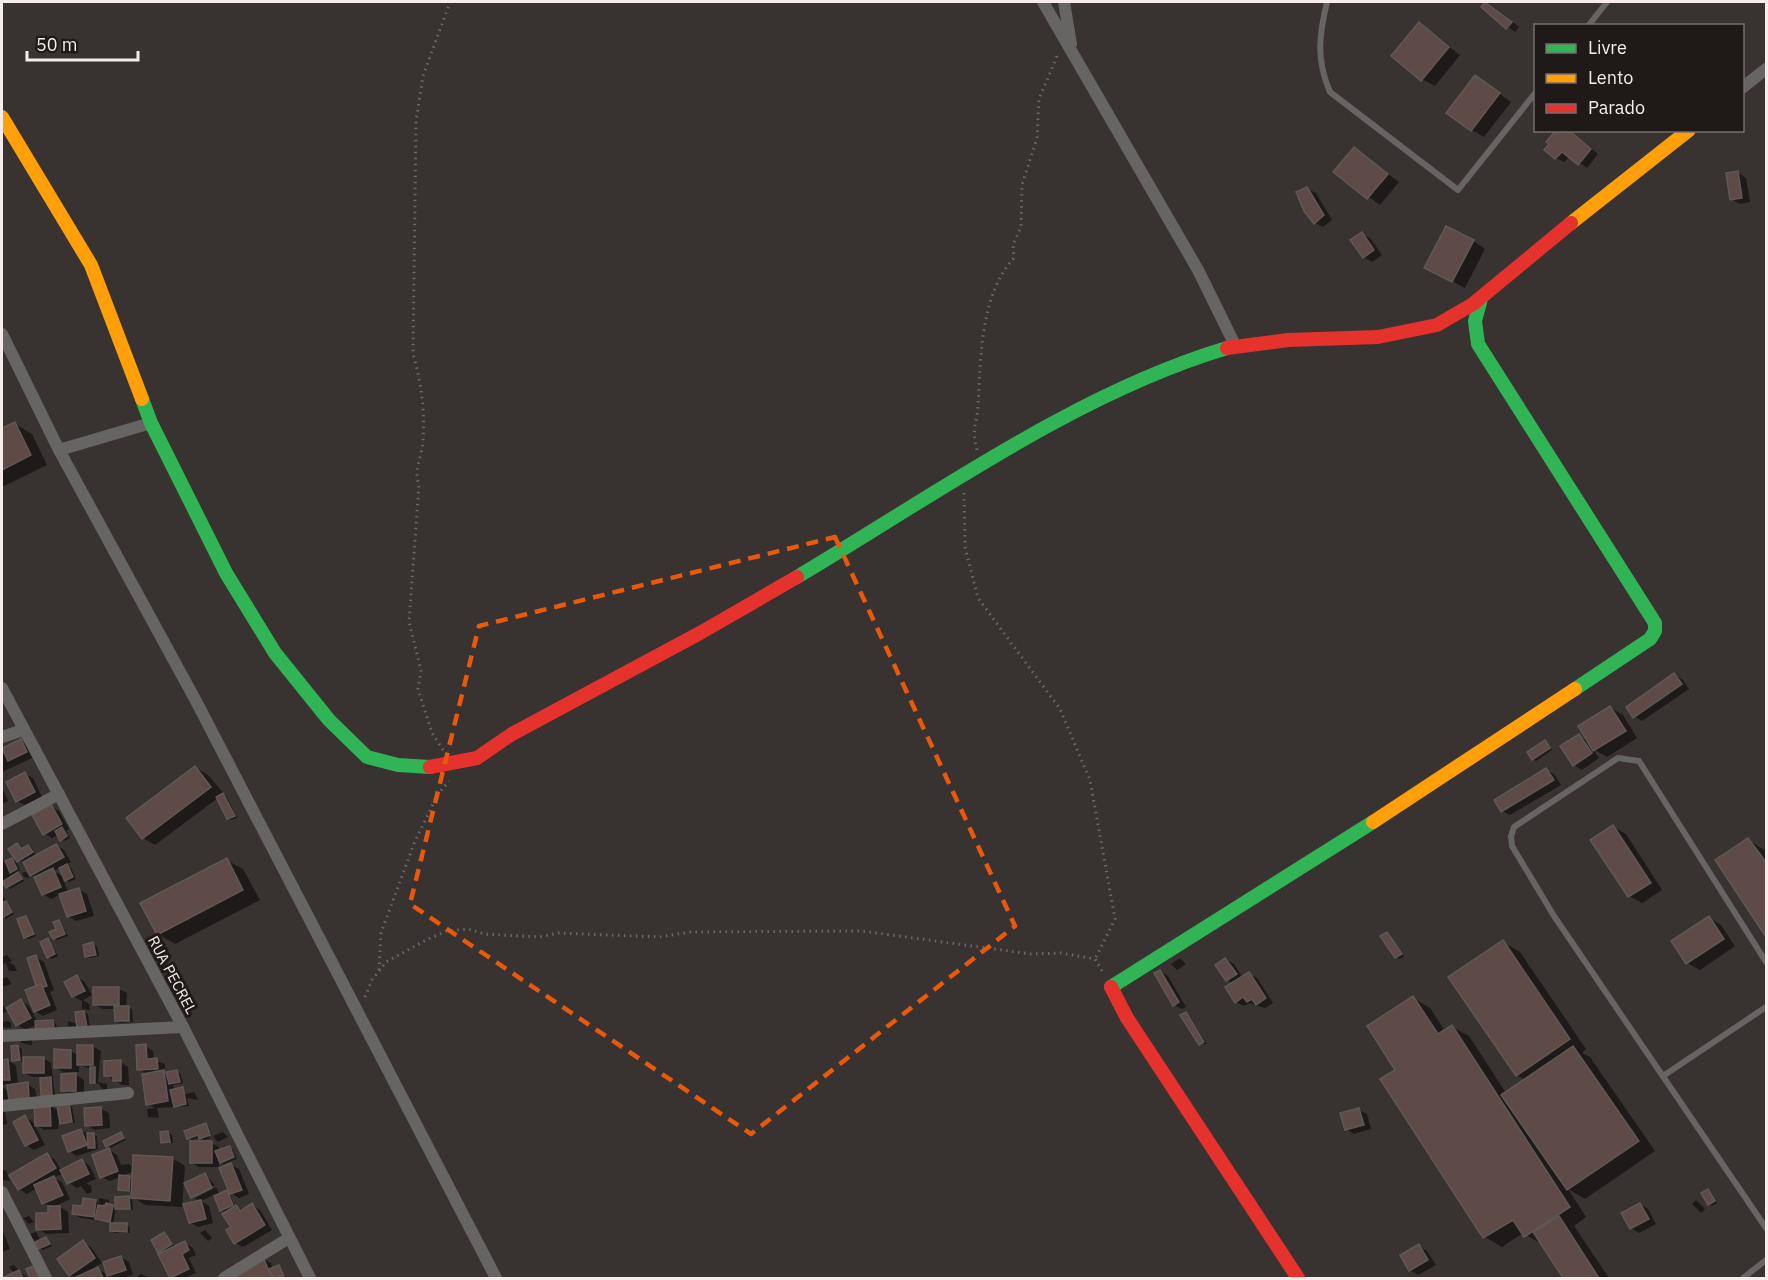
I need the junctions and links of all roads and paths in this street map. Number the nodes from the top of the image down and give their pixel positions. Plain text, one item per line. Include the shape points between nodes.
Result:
1 (450, 2) edge
2 (1042, 2) edge
3 (1064, 2) edge
4 (1327, 2) edge
5 (1606, 2) edge
6 (1590, 24) edge
7 (1069, 31) junction
8 (1074, 54) junction
9 (1767, 69) edge
10 (1744, 87) edge
11 (1534, 95) edge
12 (2, 117) edge
13 (1686, 132) edge
14 (1481, 299) junction
15 (2, 334) edge
16 (1235, 345) junction
17 (151, 423) junction
18 (59, 450) junction
19 (978, 452) dead end
20 (964, 485) dead end
21 (2, 688) edge
22 (23, 730) junction
23 (2, 736) edge
24 (446, 752) dead end
25 (453, 777) dead end
26 (59, 794) junction
27 (2, 824) edge
28 (1095, 959) junction
29 (1767, 962) edge
30 (379, 970) junction
31 (1110, 987) junction
32 (365, 997) dead end
33 (1767, 1007) edge
34 (183, 1027) junction
35 (2, 1036) edge
36 (1663, 1076) junction
37 (128, 1093) dead end
38 (2, 1106) edge
39 (2, 1192) edge
40 (1767, 1228) edge
41 (288, 1238) junction
42 (1767, 1260) edge
43 (46, 1278) edge
44 (224, 1278) edge
45 (310, 1278) edge
46 (496, 1278) edge
47 (1298, 1278) edge
48 (1743, 1278) edge

1 - 24 path via 423,76 416,121 413,354 422,387 423,441 416,474 419,485 409,622 421,670 418,689 432,733
2 - 8 street
3 - 7 street
4 - 11 lane via 1318,51 1330,92 1458,190
5 - 6 lane
7 - 8 street
7 - 19 path via 1039,99 1037,138 1022,185 1021,227 1013,245 1014,258 991,301 972,432
8 - 16 street via 1198,270
9 - 10 street
12 - 17 street via 91,265
13 - 14 street via 1504,276
14 - 16 street via 1437,325 1400,332
14 - 31 street via 1475,320 1478,344 1655,623 1655,631 1650,639 1392,810
15 - 18 street
16 - 17 street via 1200,356 1042,429 760,599 513,734 477,758 436,767 398,765 367,757 329,720 275,653 226,573
17 - 18 street
18 - 46 street via 196,701
20 - 28 path via 965,547 978,598 1060,709 1090,780 1115,919
21 - 22 street, RUA PECREL
22 - 23 street
22 - 26 street, RUA PECREL
25 - 30 path via 438,794 415,842 381,933
26 - 27 street
26 - 34 street, RUA PECREL
28 - 30 path via 862,931 691,932 659,938 558,933 539,937 484,934 468,929 447,931 428,939 398,954
28 - 31 path
29 - 36 lane via 1639,761 1618,758 1514,827 1512,846 1554,916
30 - 32 path
31 - 47 street
33 - 36 lane
34 - 35 street
34 - 41 street, RUA PECREL
36 - 40 lane
37 - 38 street
39 - 43 street
41 - 44 street
41 - 45 street, RUA PECREL
42 - 48 lane

